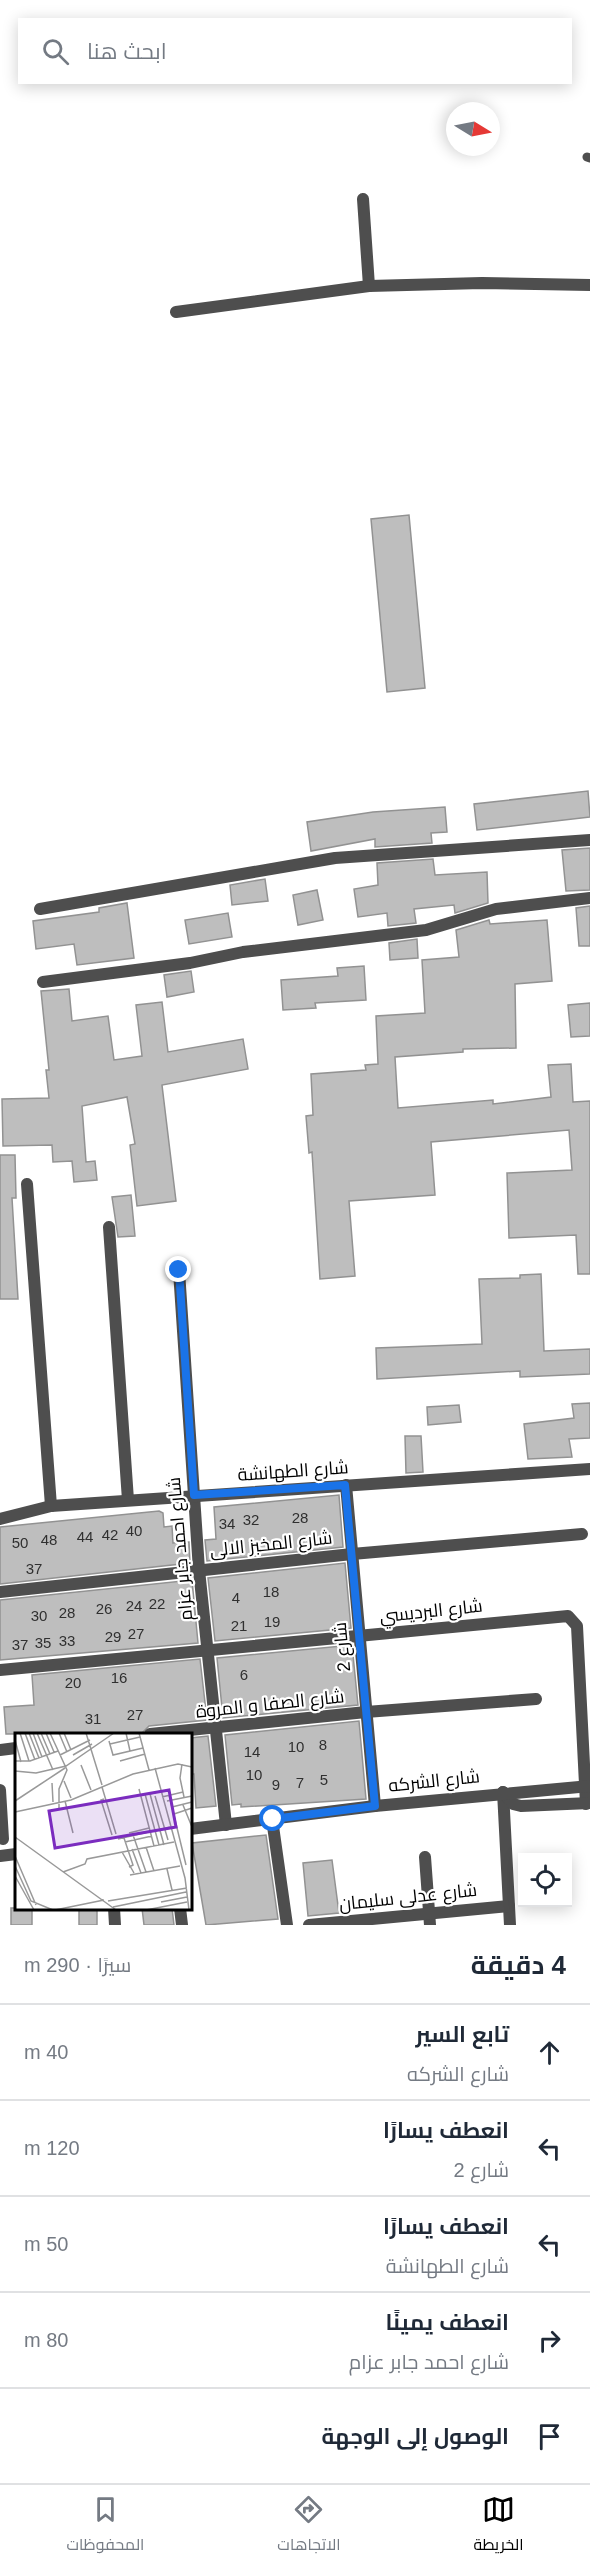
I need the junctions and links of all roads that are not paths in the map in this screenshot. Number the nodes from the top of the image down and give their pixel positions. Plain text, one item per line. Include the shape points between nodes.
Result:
1 (363, 199) dead end
2 (590, 285) edge
3 (369, 286) junction
4 (176, 312) dead end
5 (590, 840) edge
6 (590, 898) edge
7 (40, 909) dead end
8 (43, 982) dead end
9 (27, 1184) dead end
10 (109, 1227) dead end
11 (179, 1270) dead end
12 (590, 1469) edge
13 (345, 1485) junction
14 (194, 1495) junction
15 (128, 1500) junction
16 (51, 1506) junction
17 (0, 1519) edge
18 (582, 1534) dead end
19 (352, 1554) junction
20 (199, 1570) junction
21 (0, 1592) edge
22 (359, 1636) junction
23 (207, 1650) junction
24 (0, 1670) edge
25 (536, 1699) dead end
26 (366, 1712) junction
27 (215, 1728) junction
28 (161, 1733) edge
29 (15, 1749) edge
30 (0, 1750) edge
31 (588, 1786) edge
32 (0, 1790) edge
33 (503, 1792) junction
34 (588, 1804) edge
35 (375, 1806) junction
36 (273, 1819) junction
37 (226, 1825) junction
38 (192, 1829) edge
39 (2, 1839) edge
40 (15, 1854) edge
41 (0, 1856) edge
42 (425, 1857) dead end
43 (509, 1906) junction
44 (114, 1910) edge
45 (180, 1910) edge
46 (430, 1919) edge
47 (347, 1923) edge
48 (115, 1925) edge
49 (182, 1925) edge
50 (287, 1925) edge
51 (309, 1925) edge
52 (510, 1925) edge

1 - 3 street
2 - 3 street
3 - 4 street
5 - 7 street via 335,858
6 - 8 street via 496,909 426,930
9 - 16 street
10 - 15 street
11 - 14 street, شارع احمد جابر عزام
12 - 13 street, شارع الطهانشة
13 - 14 street, شارع الطهانشة
13 - 19 street, شارع 2
14 - 15 street, شارع الطهانشة
14 - 20 street, شارع احمد جابر عزام
15 - 16 street, شارع الطهانشة
16 - 17 street, شارع الطهانشة
18 - 19 street, شارع المخبز الالى
19 - 20 street, شارع المخبز الالى
19 - 22 street, شارع 2
20 - 21 street, شارع المخبز الالى
20 - 23 street, شارع احمد جابر عزام
22 - 23 street, شارع البرديسي
22 - 26 street, شارع 2
22 - 31 street, شارع البرديسي via 568,1616 577,1626
23 - 24 street, شارع البرديسي
23 - 27 street, شارع احمد جابر عزام
25 - 26 street, شارع الصفا و المروة
26 - 27 street, شارع الصفا و المروة
26 - 35 street, شارع 2
27 - 28 street, شارع الصفا و المروة
27 - 37 street, شارع احمد جابر عزام
29 - 30 street
31 - 33 street, شارع الشركه
31 - 34 street, شارع البرديسي
32 - 39 street
33 - 34 street, شارع الشركه via 520,1806
33 - 35 street, شارع الشركه
33 - 43 street
35 - 36 street, شارع الشركه
36 - 37 street, شارع الشركه
36 - 50 street
37 - 38 street, شارع الشركه
40 - 41 street
42 - 46 street
43 - 46 street, شارع عدلى سليمان
43 - 52 street
44 - 48 street
45 - 49 street
46 - 47 street, شارع عدلى سليمان
47 - 51 street, شارع عدلى سليمان

